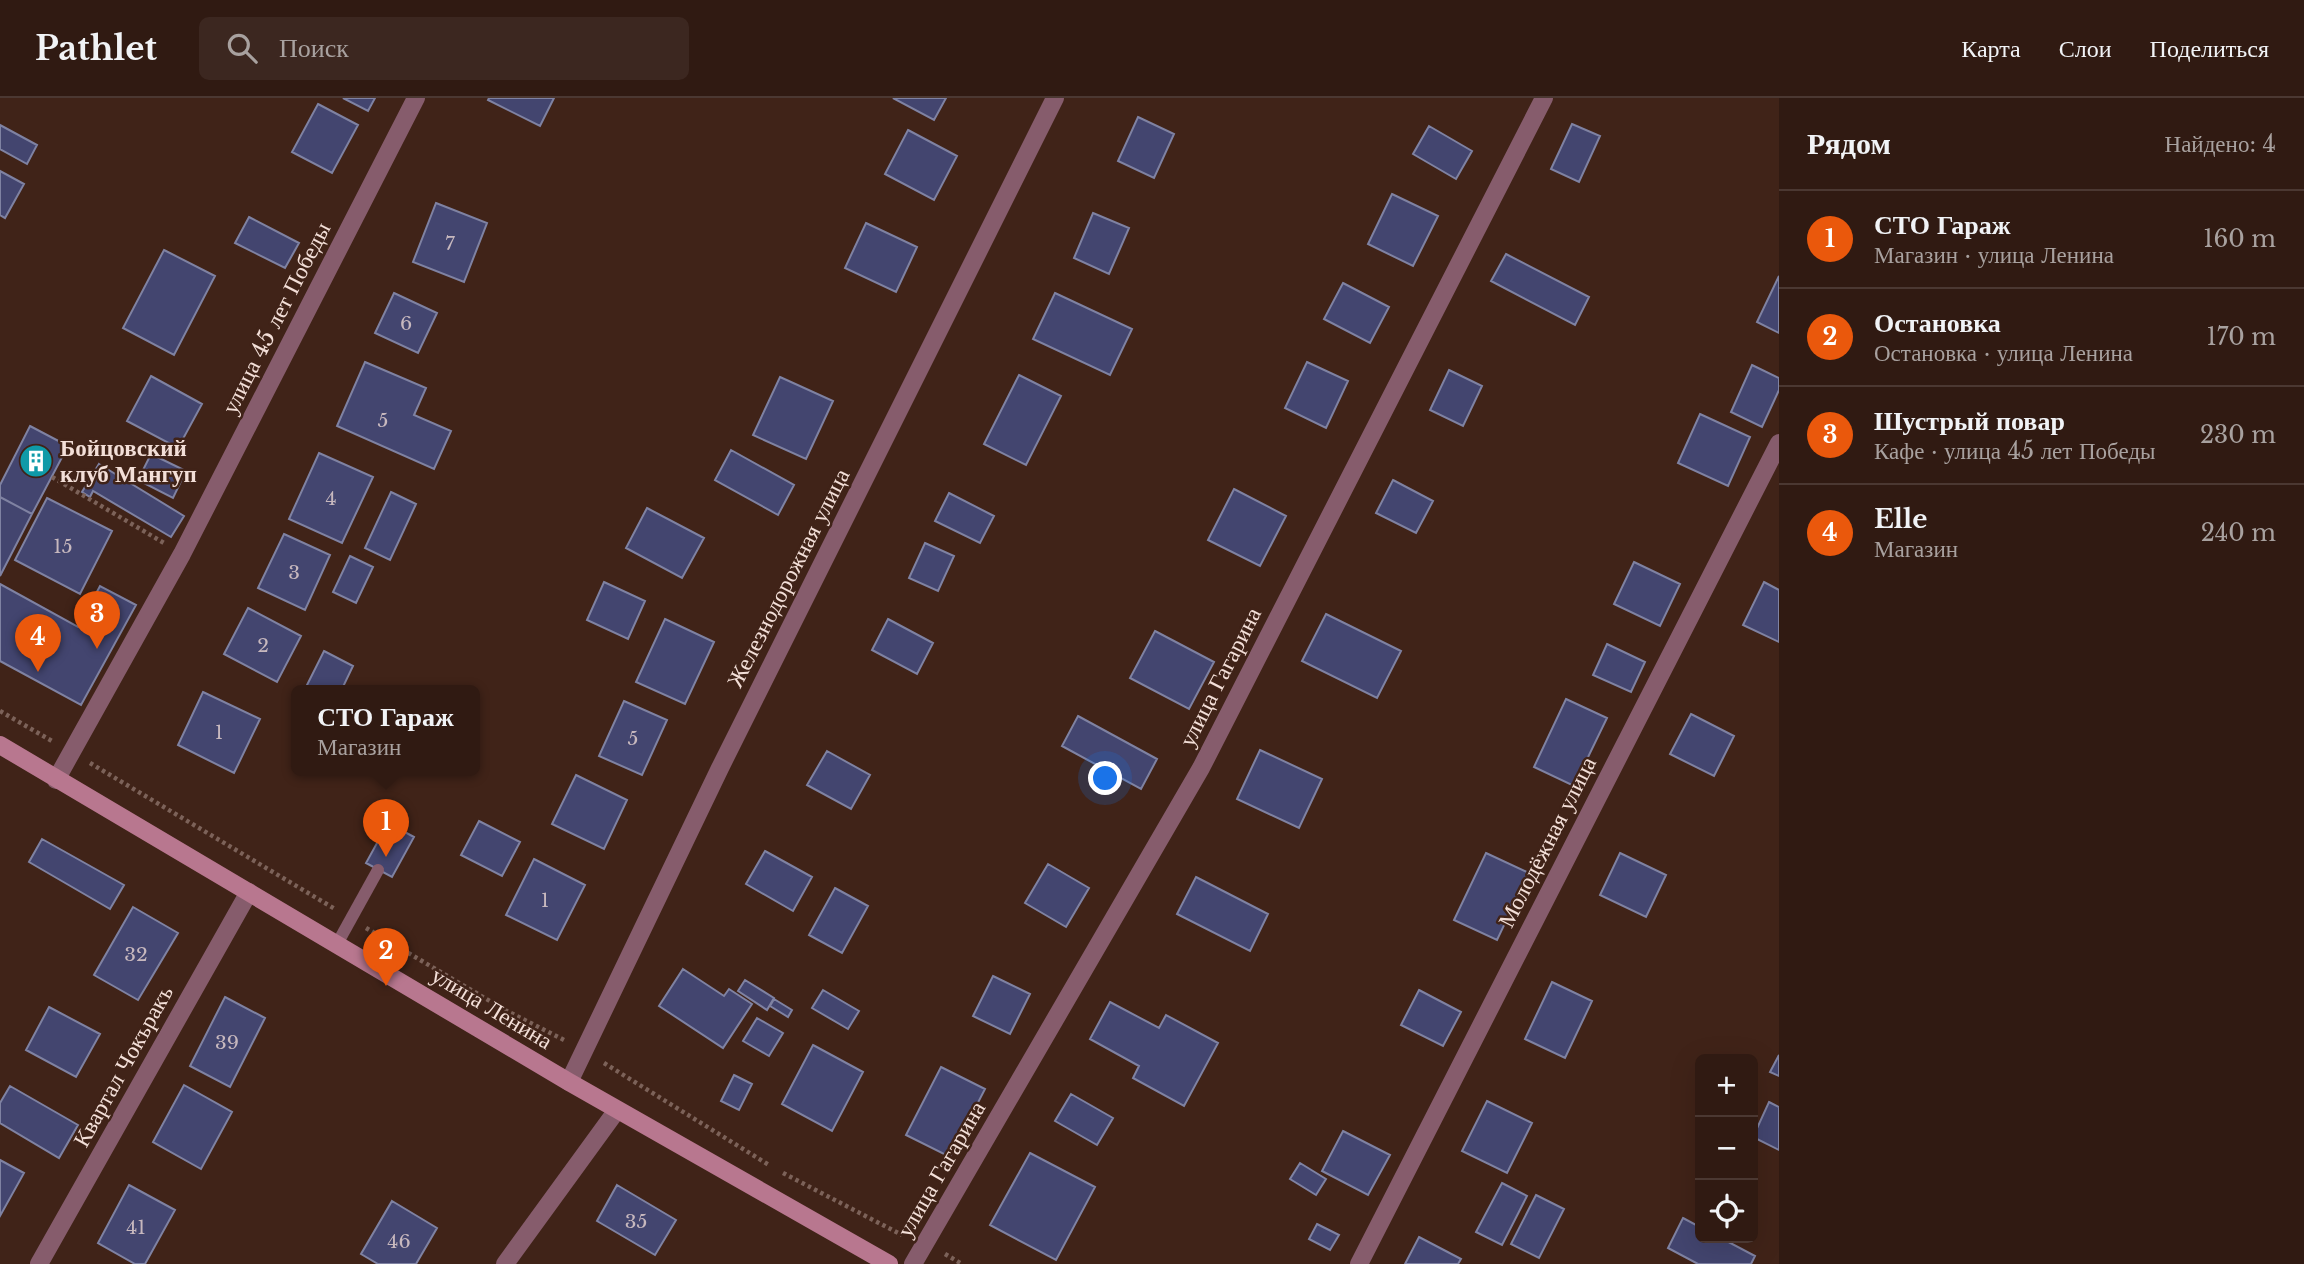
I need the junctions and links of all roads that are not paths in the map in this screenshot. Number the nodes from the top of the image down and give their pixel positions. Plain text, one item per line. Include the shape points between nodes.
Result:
1 (416, 98) edge
2 (1055, 98) edge
3 (1544, 98) edge
4 (1779, 443) edge
5 (0, 745) edge
6 (57, 780) junction
7 (378, 870) dead end
8 (248, 892) junction
9 (337, 944) junction
10 (569, 1082) junction
11 (617, 1110) junction
12 (39, 1264) edge
13 (505, 1264) edge
14 (889, 1264) edge
15 (914, 1264) edge
16 (1359, 1264) edge

1 - 6 street, улица 45 лет Победы via 182,554
2 - 10 street, Железнодорожная улица via 720,768
3 - 15 street, улица Гагарина via 1201,768
4 - 16 street, Молодёжная улица
5 - 6 main road, улица Ленина
6 - 8 main road, улица Ленина
7 - 9 lane
8 - 9 main road, улица Ленина
8 - 12 street, Квартал Чокъракъ
9 - 10 main road, улица Ленина
10 - 11 main road, улица Ленина
11 - 13 street
11 - 14 main road, улица Ленина

